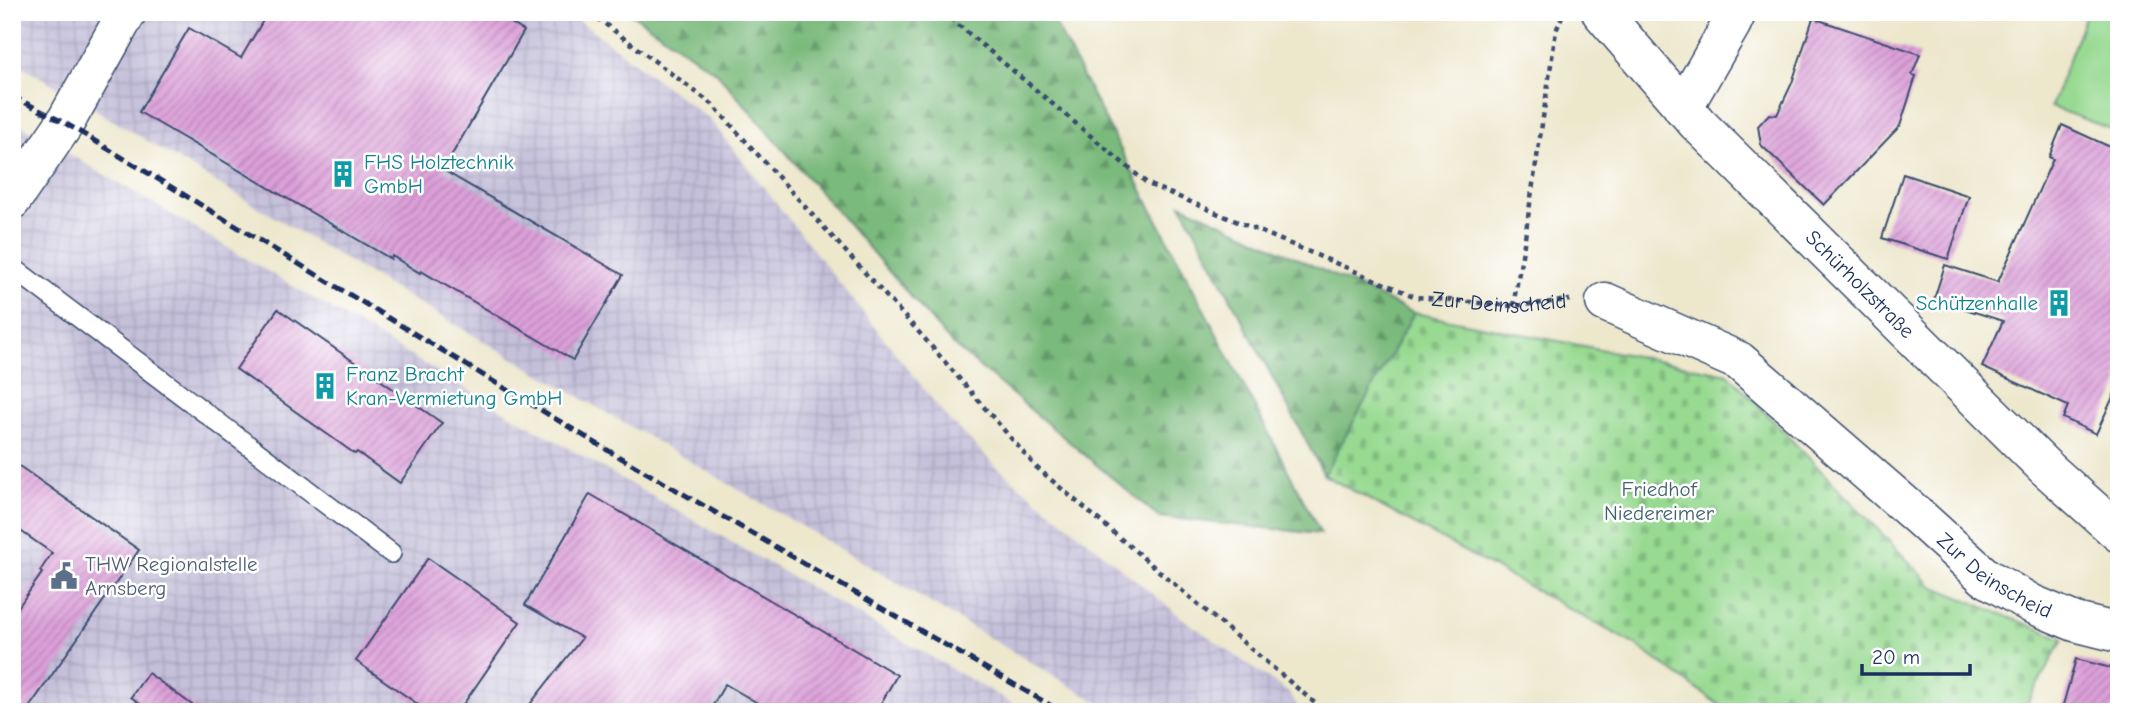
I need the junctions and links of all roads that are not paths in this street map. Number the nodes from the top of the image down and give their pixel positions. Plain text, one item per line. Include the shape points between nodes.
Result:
1 (127, 12) edge
2 (1601, 12) edge
3 (1737, 12) edge
4 (1683, 108) junction
5 (12, 200) edge
6 (12, 267) edge
7 (1605, 302) road end
8 (2119, 533) edge
9 (391, 553) dead end
10 (2119, 633) edge

1 - 5 street via 65,123
2 - 4 street, Schürholzstraße
3 - 4 street
4 - 8 street, Schürholzstraße via 2044,466
6 - 9 lane
7 - 10 street, Zur Deinscheid via 1739,361 1984,577 2075,622

